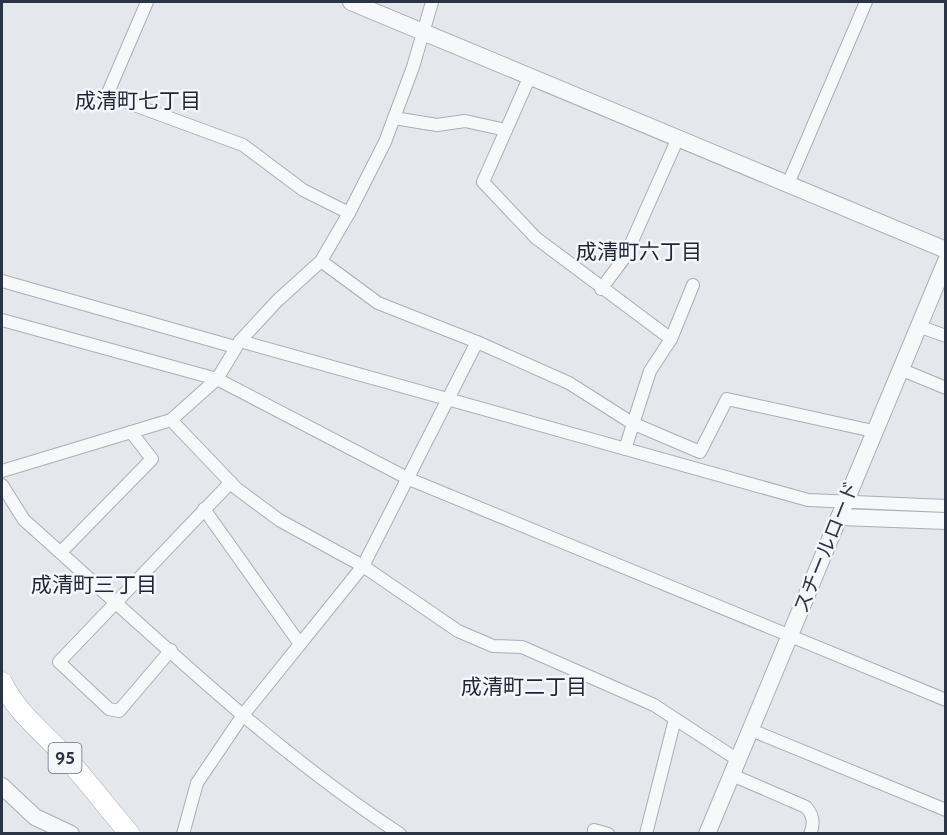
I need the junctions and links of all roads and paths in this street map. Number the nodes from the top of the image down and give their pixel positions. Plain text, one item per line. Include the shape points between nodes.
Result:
1 (147, 2) edge
2 (351, 2) edge
3 (432, 2) edge
4 (866, 2) edge
5 (422, 32) junction
6 (530, 76) junction
7 (394, 118) junction
8 (506, 130) junction
9 (678, 138) junction
10 (788, 184) junction
11 (349, 213) junction
12 (945, 250) edge
13 (321, 261) junction
14 (945, 261) edge
15 (2, 281) edge
16 (693, 285) dead end
17 (602, 289) junction
18 (2, 320) edge
19 (918, 326) junction
20 (945, 336) edge
21 (671, 339) junction
22 (477, 342) junction
23 (238, 344) junction
24 (900, 369) junction
25 (218, 379) junction
26 (945, 388) edge
27 (447, 399) junction
28 (171, 420) junction
29 (632, 423) junction
30 (873, 431) junction
31 (131, 432) junction
32 (625, 449) junction
33 (2, 471) edge
34 (409, 478) junction
35 (231, 482) junction
36 (2, 485) edge
37 (945, 506) edge
38 (204, 509) junction
39 (843, 509) junction
40 (945, 521) edge
41 (61, 552) junction
42 (363, 566) junction
43 (116, 601) junction
44 (790, 636) junction
45 (300, 644) junction
46 (171, 650) junction
47 (2, 682) edge
48 (945, 700) edge
49 (243, 715) junction
50 (675, 719) junction
51 (751, 730) junction
52 (735, 767) junction
53 (2, 786) edge
54 (945, 810) edge
55 (594, 830) dead end
56 (71, 834) edge
57 (130, 834) edge
58 (183, 834) edge
59 (400, 834) edge
60 (608, 834) edge
61 (646, 834) edge
62 (706, 834) edge
63 (810, 834) edge

1 - 11 street via 107,94 243,145 303,190
2 - 5 street
3 - 5 street
4 - 10 street
5 - 6 street
5 - 7 street
6 - 8 street
6 - 9 street
7 - 8 street via 436,125 465,121
7 - 11 street
8 - 17 street via 483,182 536,238
9 - 10 street
9 - 17 street via 625,257
10 - 12 street
11 - 13 street
13 - 22 street via 378,303
13 - 23 street
14 - 19 street, スチールロード
15 - 23 street
16 - 21 street
17 - 21 street
18 - 25 street
19 - 20 street
19 - 24 street, スチールロード
21 - 29 street via 650,371
22 - 27 street
22 - 29 street via 569,383
23 - 25 street
23 - 27 street
24 - 26 street
24 - 30 street, スチールロード
25 - 28 street
25 - 34 street
27 - 32 street
27 - 34 street
28 - 31 street
28 - 35 street
29 - 30 street via 700,452 727,399
29 - 32 street
30 - 39 street, スチールロード
31 - 33 street
31 - 41 street via 152,459
32 - 39 street
34 - 42 street
34 - 44 street
35 - 38 street
35 - 42 street via 279,520
36 - 41 street via 24,520
37 - 39 street
38 - 43 street
38 - 45 street
39 - 40 street
39 - 44 street, スチールロード
41 - 43 street
42 - 45 street
42 - 50 street via 458,631 493,646 522,647 654,705
43 - 46 street
43 - 46 street via 59,662 109,709 119,711
44 - 48 street
44 - 51 street, スチールロード
45 - 49 street
46 - 49 street
47 - 57 main road, 95 via 30,722
49 - 58 street via 197,783
49 - 59 street via 336,792
50 - 52 street
50 - 61 street
51 - 52 street, スチールロード
51 - 54 street
52 - 62 street, スチールロード
52 - 63 street via 806,807 813,826
53 - 56 street via 35,817
55 - 60 street

